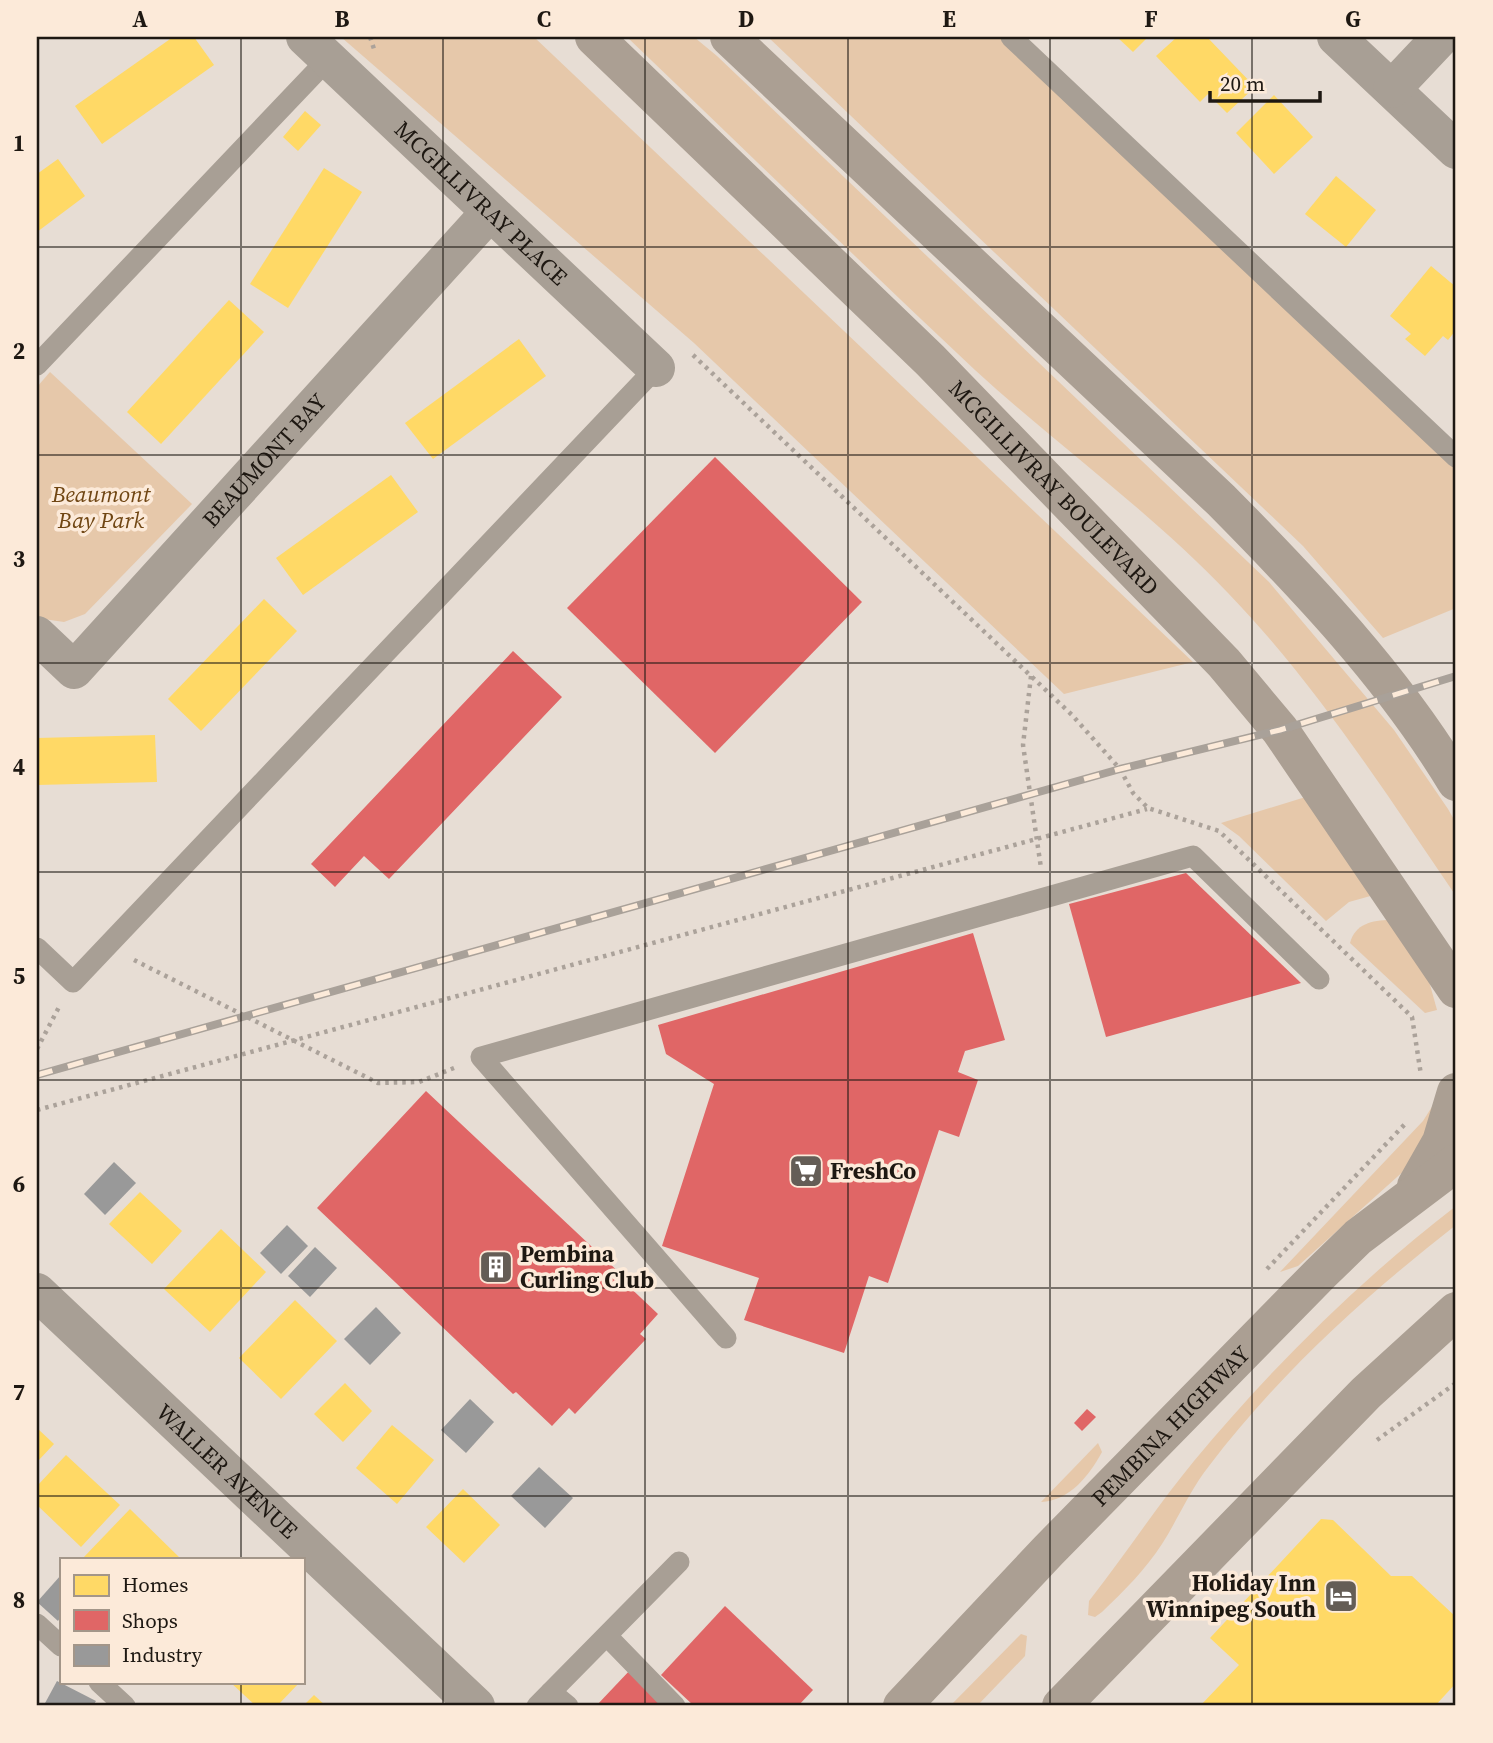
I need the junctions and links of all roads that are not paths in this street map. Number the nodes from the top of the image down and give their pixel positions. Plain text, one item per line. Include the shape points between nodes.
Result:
1 (594, 37) edge
2 (729, 37) edge
3 (1011, 37) edge
4 (1336, 37) edge
5 (1441, 37) edge
6 (317, 48) edge
7 (1392, 89) junction
8 (1456, 149) edge
9 (490, 212) junction
10 (672, 360) joint
11 (37, 365) edge
12 (1456, 457) edge
13 (37, 635) edge
14 (1456, 782) edge
15 (37, 948) edge
16 (1319, 979) dead end
17 (1454, 989) edge
18 (1440, 1088) edge
19 (1456, 1163) edge
20 (1400, 1203) junction
21 (37, 1292) edge
22 (1456, 1311) edge
23 (726, 1338) dead end
24 (679, 1562) dead end
25 (37, 1624) edge
26 (607, 1636) junction
27 (60, 1645) edge
28 (101, 1684) edge
29 (544, 1699) edge
30 (125, 1706) edge
31 (476, 1706) edge
32 (568, 1706) edge
33 (674, 1706) edge
34 (902, 1706) edge
35 (1061, 1706) edge

1 - 17 main road, MCGILLIVRAY BOULEVARD via 940,370 1224,663 1280,730
2 - 14 main road via 1221,500 1353,639
3 - 12 lane
4 - 7 street
5 - 7 street
6 - 9 street, MCGILLIVRAY PLACE
6 - 11 lane
7 - 8 street
9 - 10 street, MCGILLIVRAY PLACE
9 - 13 street, BEAUMONT BAY via 74,670
10 - 15 lane via 73,982
16 - 23 lane via 1192,856 481,1057
18 - 20 main road via 1435,1153
19 - 20 main road, PEMBINA HIGHWAY
20 - 34 main road, PEMBINA HIGHWAY via 1321,1273 1200,1395
21 - 31 street, WALLER AVENUE
22 - 35 main road via 1366,1393
24 - 26 lane
25 - 27 lane
26 - 29 lane
26 - 33 lane
28 - 30 lane
29 - 32 lane

